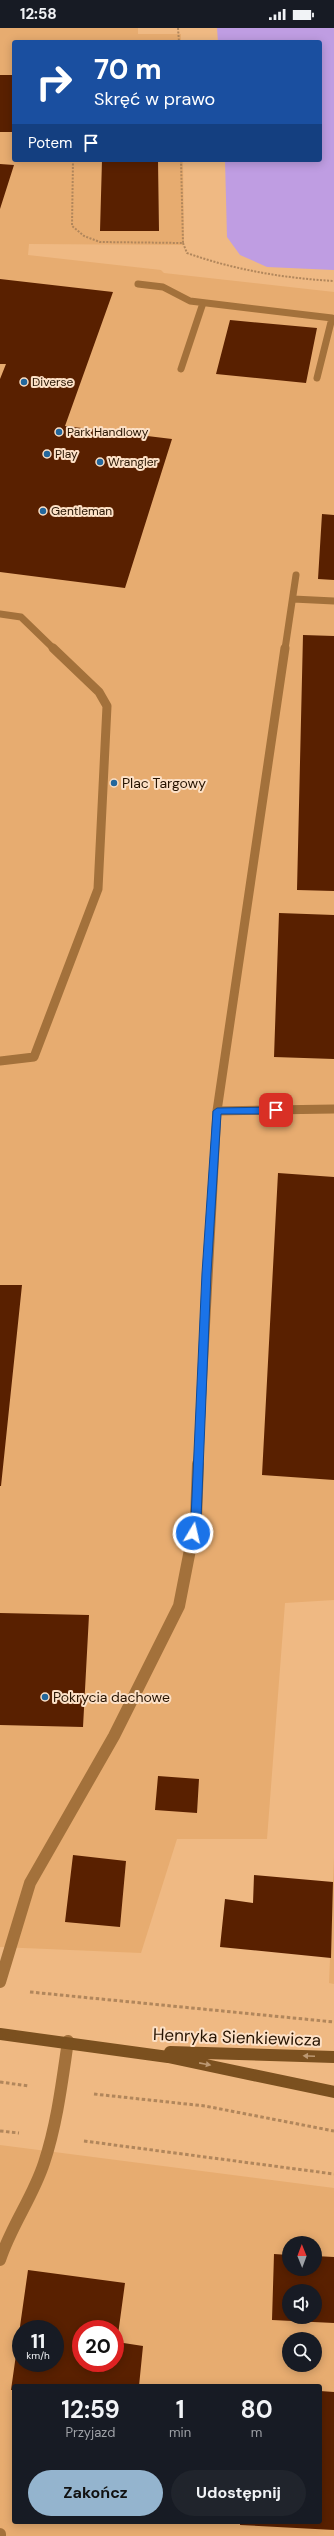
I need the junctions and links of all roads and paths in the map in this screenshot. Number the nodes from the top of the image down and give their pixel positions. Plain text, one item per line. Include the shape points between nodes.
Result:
1 (178, 28) edge
2 (179, 40) edge
3 (73, 162) edge
4 (181, 162) edge
5 (183, 243) junction
6 (334, 282) edge
7 (138, 284) dead end
8 (203, 303) junction
9 (181, 369) dead end
10 (317, 378) dead end
11 (296, 575) dead end
12 (293, 599) junction
13 (334, 601) edge
14 (0, 614) edge
15 (0, 1061) edge
16 (334, 1109) edge
17 (217, 1111) junction
18 (0, 1982) edge
19 (22, 1991) dead end
20 (334, 2022) edge
21 (0, 2034) edge
22 (68, 2041) junction
23 (140, 2051) junction
24 (334, 2057) edge
25 (0, 2082) edge
26 (61, 2090) junction
27 (334, 2092) edge
28 (0, 2131) edge
29 (334, 2131) edge
30 (50, 2137) junction
31 (334, 2174) edge
32 (0, 2260) edge

1 - 2 path
3 - 5 path via 72,226 84,236 100,242
4 - 5 path
5 - 6 path via 187,253 251,272 292,279
7 - 8 lane via 163,288 190,301
8 - 9 lane
8 - 10 lane via 332,318
11 - 12 lane
12 - 13 lane
12 - 17 lane
14 - 15 lane via 21,617 99,692 107,706 98,889 34,1057
16 - 17 lane
17 - 18 lane via 196,1519 179,1606 114,1736 30,1883
19 - 20 path
21 - 22 street, Henryka Sienkiewicza
22 - 23 street, Henryka Sienkiewicza
22 - 26 lane
24 -> 23 street, Henryka Sienkiewicza
23 -> 27 street, Henryka Sienkiewicza via 281,2078
25 - 26 path
26 - 29 path via 205,2106
26 - 30 lane
28 - 30 path
30 - 31 path
30 - 32 lane via 44,2164 6,2241

